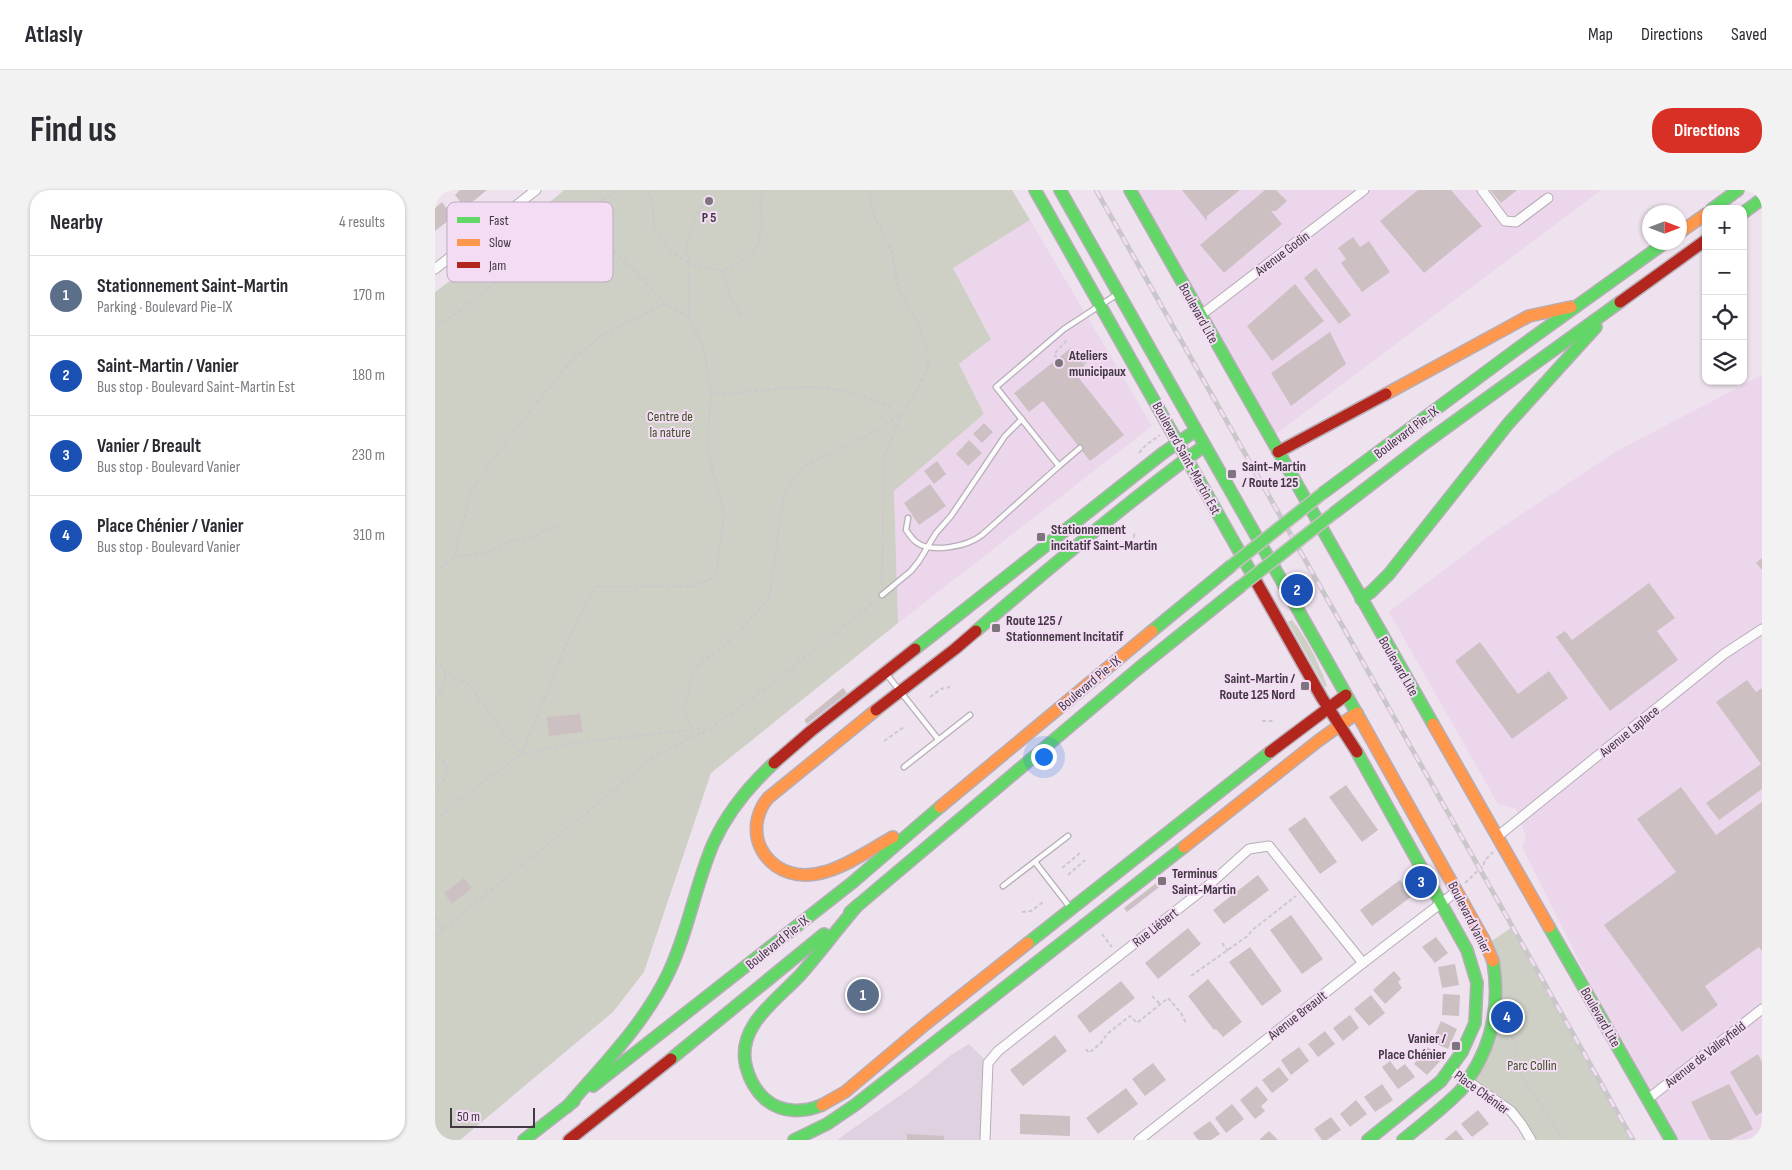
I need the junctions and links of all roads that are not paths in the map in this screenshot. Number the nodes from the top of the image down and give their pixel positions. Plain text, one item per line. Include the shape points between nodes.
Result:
1 (536, 190) edge
2 (1035, 190) edge
3 (1060, 190) edge
4 (1129, 190) edge
5 (1364, 190) edge
6 (1481, 190) edge
7 (1738, 190) edge
8 (526, 193) edge
9 (1547, 198) dead end
10 (1762, 200) edge
11 (515, 202) edge
12 (1717, 205) edge
13 (1747, 210) edge
14 (1702, 217) edge
15 (1687, 227) edge
16 (1702, 243) edge
17 (1655, 250) edge
18 (447, 258) edge
19 (435, 268) edge
20 (1118, 294) junction
21 (1579, 305) junction
22 (1616, 305) junction
23 (1100, 306) junction
24 (1201, 315) junction
25 (1022, 420) junction
26 (1195, 430) junction
27 (1178, 442) junction
28 (1204, 446) junction
29 (1080, 448) dead end
30 (1277, 452) junction
31 (1187, 458) junction
32 (1059, 466) junction
33 (908, 518) dead end
34 (928, 547) junction
35 (882, 595) road end
36 (1361, 599) junction
37 (1762, 628) edge
38 (885, 673) junction
39 (900, 691) junction
40 (1346, 696) junction
41 (1328, 707) junction
42 (1357, 713) junction
43 (970, 714) dead end
44 (1340, 724) junction
45 (939, 739) junction
46 (904, 767) dead end
47 (917, 825) junction
48 (1068, 836) dead end
49 (1498, 836) junction
50 (1035, 862) junction
51 (1003, 886) dead end
52 (1461, 887) junction
53 (1441, 902) junction
54 (858, 905) junction
55 (1073, 912) junction
56 (1363, 963) junction
57 (1762, 1009) edge
58 (1450, 1069) junction
59 (1467, 1082) junction
60 (1647, 1099) junction
61 (567, 1107) junction
62 (524, 1140) edge
63 (569, 1140) edge
64 (794, 1140) edge
65 (985, 1140) edge
66 (1139, 1140) edge
67 (1368, 1140) edge
68 (1403, 1140) edge
69 (1531, 1140) edge
70 (1671, 1140) edge

1 - 8 street
2 - 23 main road, Boulevard Saint-Martin Est
3 - 20 main road, Boulevard Saint-Martin Est
4 - 24 main road, Boulevard Lite
5 - 24 street, Avenue Godin
6 - 9 street via 1505,221 1516,222
7 - 12 main road
8 - 11 street
10 - 13 main road
14 - 15 main road
16 - 22 main road, Boulevard Pie-IX
17 - 21 main road, Boulevard Pie-IX
18 - 19 street
20 - 23 lane
20 - 26 main road, Boulevard Saint-Martin Est
21 - 30 main road via 1529,316
21 - 47 main road, Boulevard Pie-IX, bridge via 1323,493
22 - 36 main road via 1508,424 1389,574
22 - 54 main road, Boulevard Pie-IX, bridge via 1425,443 1241,586
23 - 25 lane via 1064,329 996,387
23 - 27 main road, Boulevard Saint-Martin Est
24 - 30 main road, Boulevard Lite
25 - 32 lane
25 - 34 lane via 1005,436
26 - 27 main road
26 - 28 main road, Boulevard Saint-Martin Est
27 - 31 main road, Boulevard Saint-Martin Est
27 - 38 main road
28 - 31 main road
28 - 40 main road, Boulevard Saint-Martin Est
29 - 32 lane
30 - 36 main road, Boulevard Lite
31 - 39 main road
31 - 41 main road, Boulevard Saint-Martin Est
32 - 34 lane via 977,540 946,548
33 - 34 lane via 906,530 910,536
34 - 35 lane via 911,571
36 - 49 main road, Boulevard Lite
37 - 49 street, Avenue Laplace via 1724,654
38 - 39 lane
38 - 61 main road via 788,750 740,799 713,845 664,984 641,1018
39 - 45 lane
39 - 47 main road via 769,797 758,815 757,836 763,854 773,865 791,874 806,876 840,865
40 - 41 main road
40 - 42 main road, Boulevard Saint-Martin Est
41 - 44 main road, Boulevard Saint-Martin Est
41 - 55 main road
42 - 44 main road
42 - 52 main road, Boulevard Vanier
43 - 45 lane
44 - 53 main road, Boulevard Vanier
44 - 64 main road via 1082,922 850,1109
45 - 46 lane
47 - 61 main road, Boulevard Pie-IX via 845,888
48 - 50 lane
49 - 60 main road, Boulevard Lite
50 - 51 lane
50 - 55 lane
52 - 53 street, Avenue Breault
52 - 59 main road, Boulevard Vanier via 1493,962 1496,986 1491,1035
53 - 56 street, Avenue Breault
53 - 58 main road, Boulevard Vanier via 1467,950 1477,982 1475,1023
54 - 55 main road via 790,986 759,1017 748,1034 745,1060 751,1080 763,1096 778,1106 808,1110 837,1097
54 - 63 main road, Boulevard Pie-IX
56 - 65 street, Rue Liébert via 1269,846 1249,849 1210,884 998,1051 988,1063
56 - 66 street, Avenue Breault
57 - 60 street, Avenue de Valleyfield
58 - 59 street, Place Chénier
58 - 67 main road, Boulevard Vanier via 1441,1081
59 - 68 main road, Boulevard Vanier via 1460,1092
59 - 69 street, Place Chénier via 1511,1111
60 - 70 main road, Boulevard Lite
61 - 62 main road, Boulevard Pie-IX

